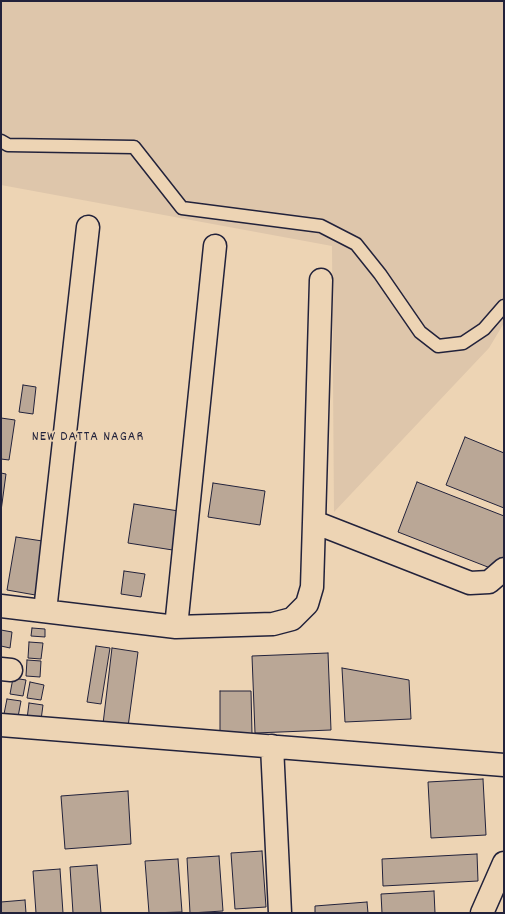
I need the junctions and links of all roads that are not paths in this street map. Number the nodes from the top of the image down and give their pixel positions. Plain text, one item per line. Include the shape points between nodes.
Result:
1 (1, 141) edge
2 (88, 227) dead end
3 (215, 246) dead end
4 (321, 280) dead end
5 (504, 306) edge
6 (314, 522) junction
7 (504, 569) edge
8 (1, 606) edge
9 (45, 611) junction
10 (176, 627) junction
11 (1, 724) edge
12 (272, 746) junction
13 (504, 765) edge
14 (502, 874) edge
15 (280, 913) edge
16 (482, 913) edge

1 - 5 lane via 8,145 134,146 182,208 321,226 356,244 420,332 438,346 463,343 484,329
2 - 9 street
3 - 10 street
4 - 6 street
6 - 7 street via 470,583 489,582
6 - 10 street via 312,587 306,604 292,619 273,624
8 - 9 street
9 - 10 street
11 - 12 street
12 - 13 street
12 - 15 street
14 - 16 street

